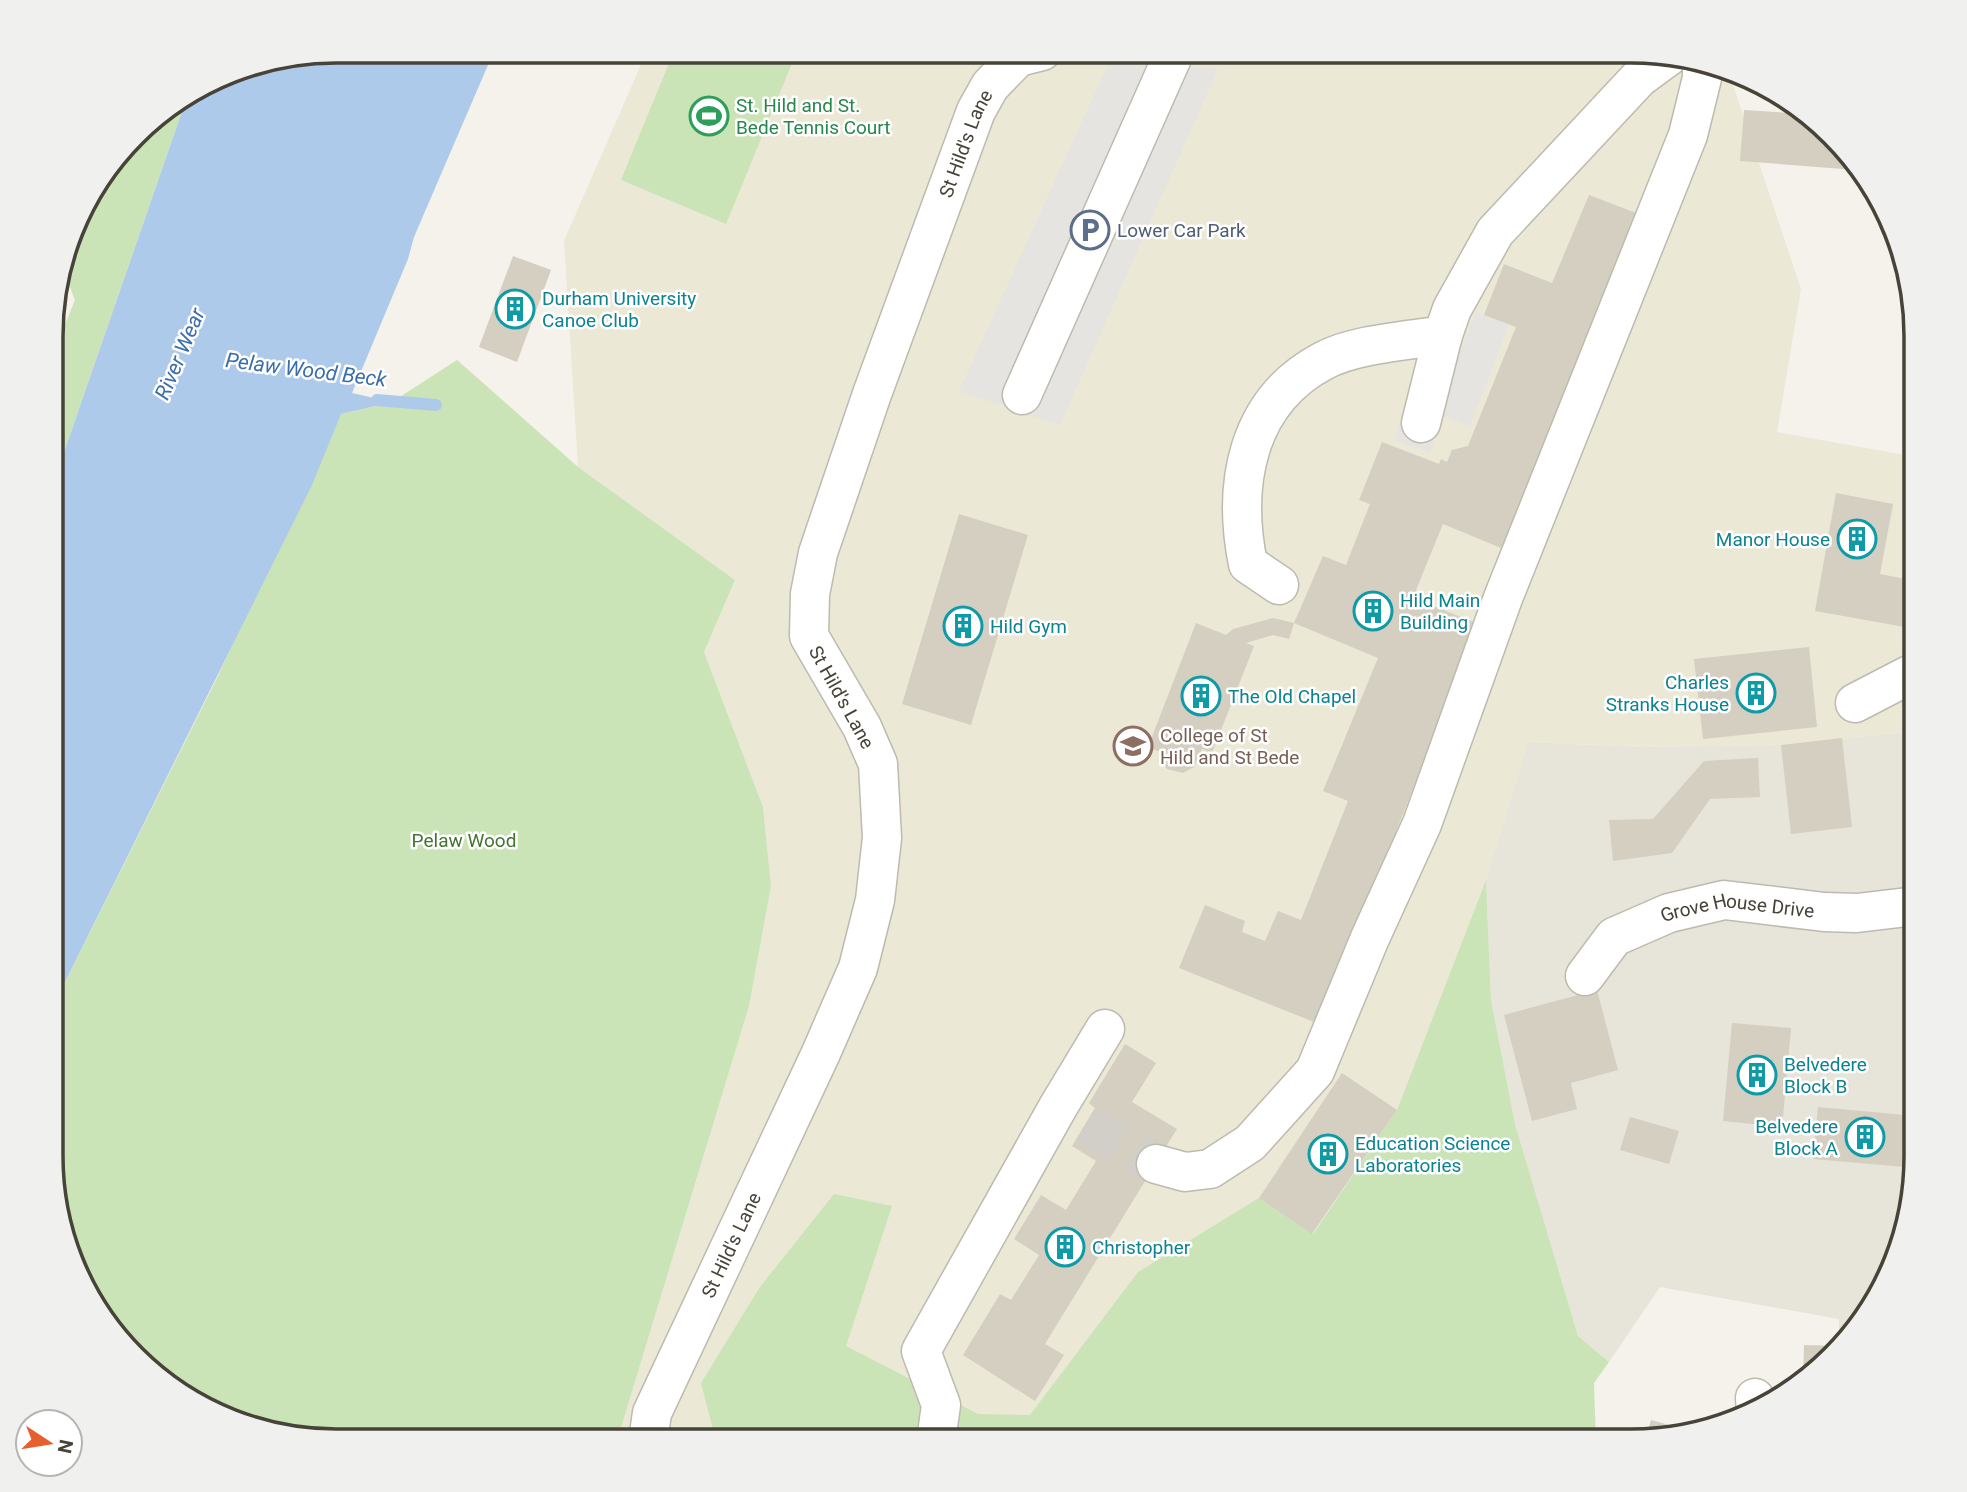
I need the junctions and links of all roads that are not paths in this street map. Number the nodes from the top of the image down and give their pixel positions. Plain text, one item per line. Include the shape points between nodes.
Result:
1 (1012, 63) edge
2 (1170, 63) edge
3 (1657, 64) edge
4 (1702, 72) edge
5 (1443, 335) junction
6 (1022, 395) dead end
7 (1420, 423) dead end
8 (1279, 585) dead end
9 (1904, 678) edge
10 (1855, 703) dead end
11 (893, 725) dead end
12 (878, 764) junction
13 (1904, 907) edge
14 (1585, 976) dead end
15 (1105, 1029) dead end
16 (1156, 1164) tunnel mouth
17 (650, 1429) edge
18 (938, 1429) edge

1 - 12 street, St Hild's Lane via 990,86 976,111 872,394 818,553 810,594 809,636
2 - 6 street
3 - 5 street via 1639,78 1495,232 1452,309
4 - 16 street via 1688,135 1503,598 1422,824 1315,1072 1250,1143 1210,1169 1185,1172
5 - 7 street
5 - 8 street via 1364,347 1324,360 1284,389 1255,431 1245,463 1241,530 1248,564
9 - 10 street
11 - 12 street
12 - 17 street, St Hild's Lane via 882,838 875,900 858,968 652,1413
13 - 14 street, Grove House Drive via 1824,912 1724,900 1669,913 1614,937
15 - 18 street via 1072,1115 921,1352 941,1405

